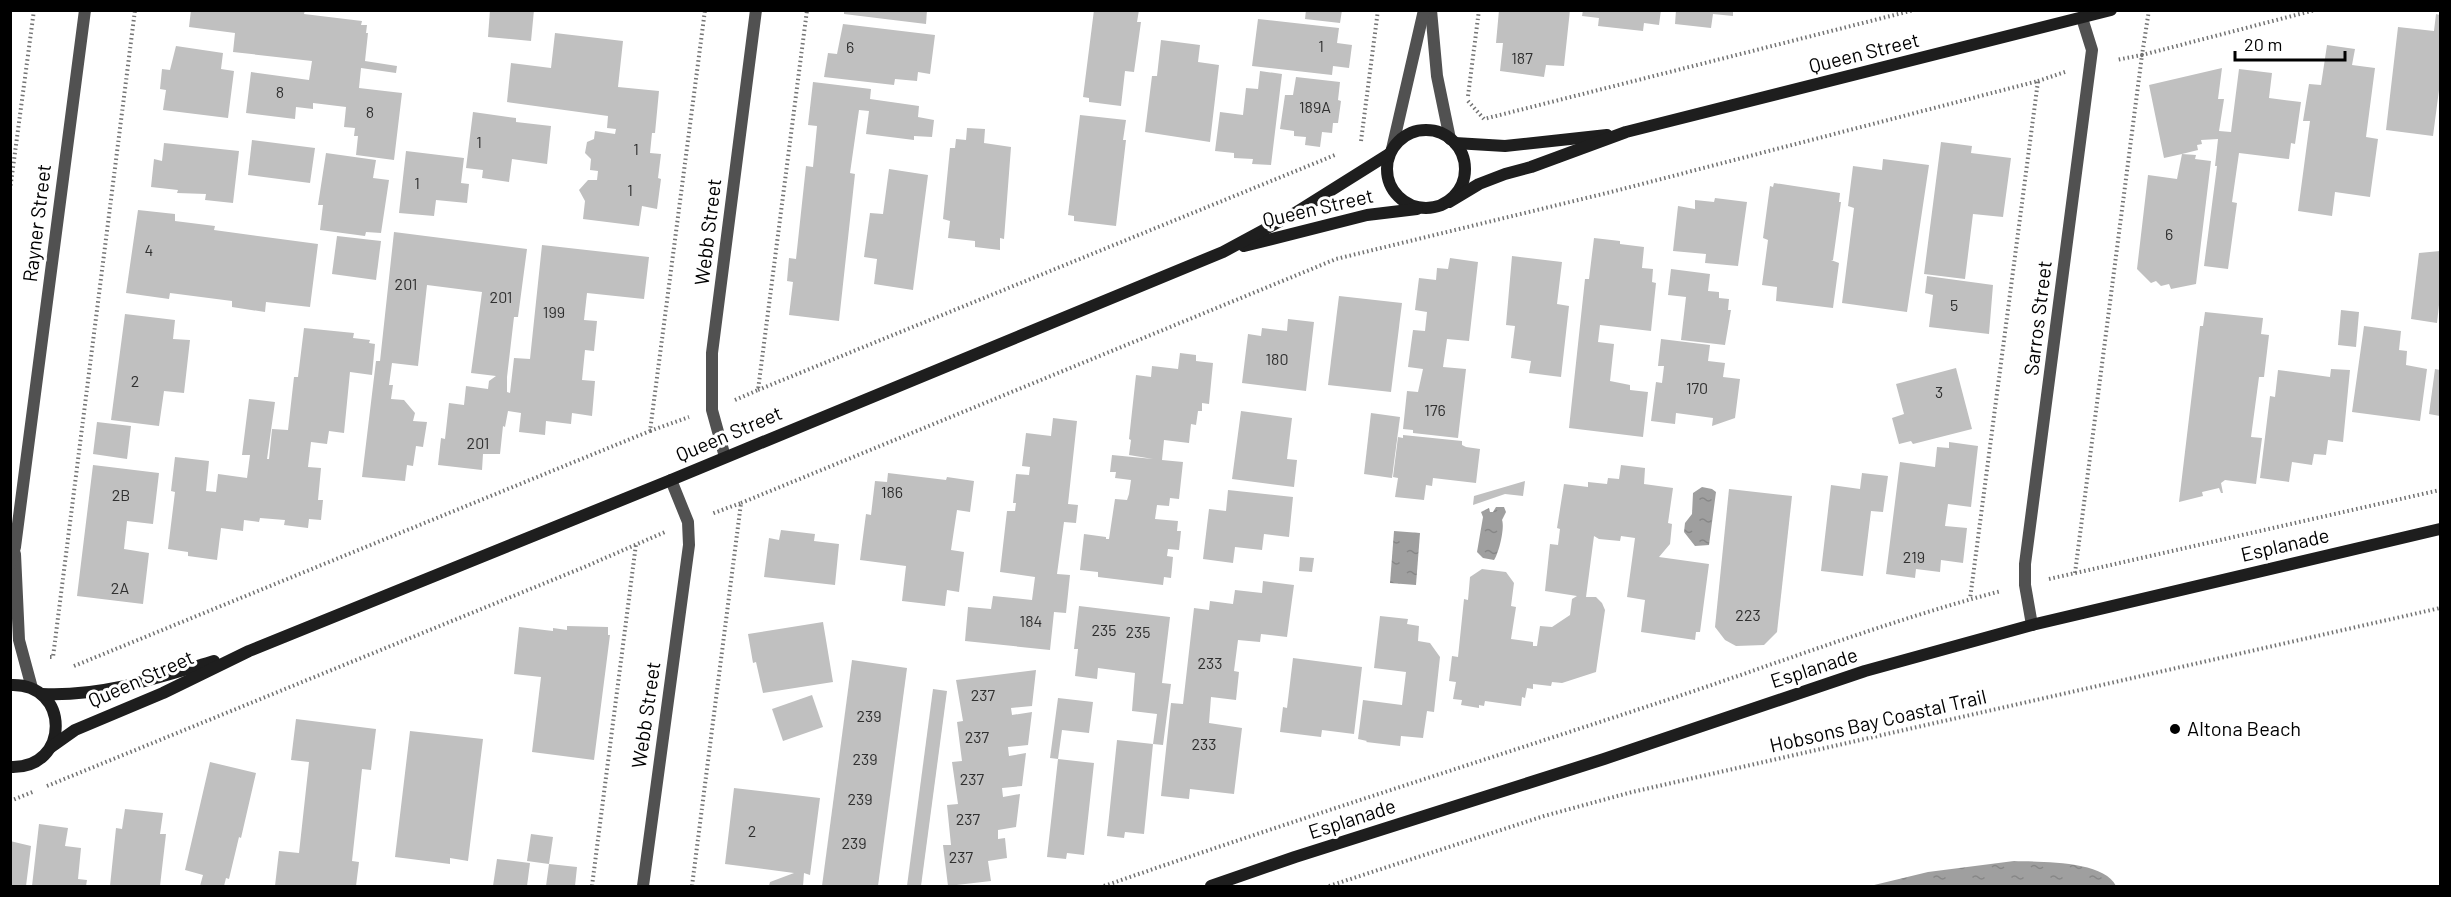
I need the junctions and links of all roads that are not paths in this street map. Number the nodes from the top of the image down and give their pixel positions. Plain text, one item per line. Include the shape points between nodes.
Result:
1 (85, 10) edge
2 (756, 10) edge
3 (1424, 10) edge
4 (1431, 10) edge
5 (2111, 10) edge
6 (2082, 18) junction
7 (1626, 132) junction
8 (1452, 141) junction
9 (1391, 151) junction
10 (1449, 202) junction
11 (1424, 208) junction
12 (1223, 252) junction
13 (724, 457) junction
14 (671, 480) junction
15 (2440, 530) edge
16 (15, 547) junction
17 (10, 564) edge
18 (2032, 625) junction
19 (249, 651) junction
20 (10, 685) edge
21 (37, 691) junction
22 (51, 747) junction
23 (10, 767) edge
24 (643, 886) edge
25 (1211, 886) edge

1 - 16 street, Rayner Street
2 - 13 street, Webb Street via 712,353 712,410
3 - 9 street
4 - 8 street via 1437,76
5 - 6 main road, Queen Street
6 - 7 main road, Queen Street
6 - 18 street, Sarros Street via 2091,41 2091,64 2025,564
7 - 8 main road, Queen Street via 1505,146
7 - 10 main road, Queen Street via 1496,177
8 - 9 main road via 1438,132 1425,130 1406,136
8 - 10 main road via 1462,154 1464,173 1458,192
9 - 11 main road via 1387,166 1392,190 1411,206
9 - 12 main road, Queen Street via 1295,213
10 - 11 main road
11 - 12 main road, Queen Street via 1345,220
12 - 13 main road, Queen Street
13 - 14 main road, Queen Street
14 - 19 main road, Queen Street
14 - 24 street, Webb Street via 688,522 689,545
15 - 18 main road, Esplanade
16 - 17 street, Rayner Street
16 - 21 street, Rayner Street via 19,640
18 - 25 main road, Esplanade via 1865,671
19 - 21 main road, Queen Street via 114,689 67,695
19 - 22 main road, Queen Street via 75,730
20 - 21 main road, Queen Street via 20,684
21 - 22 main road via 51,705 56,718
22 - 23 main road, Queen Street via 32,764

